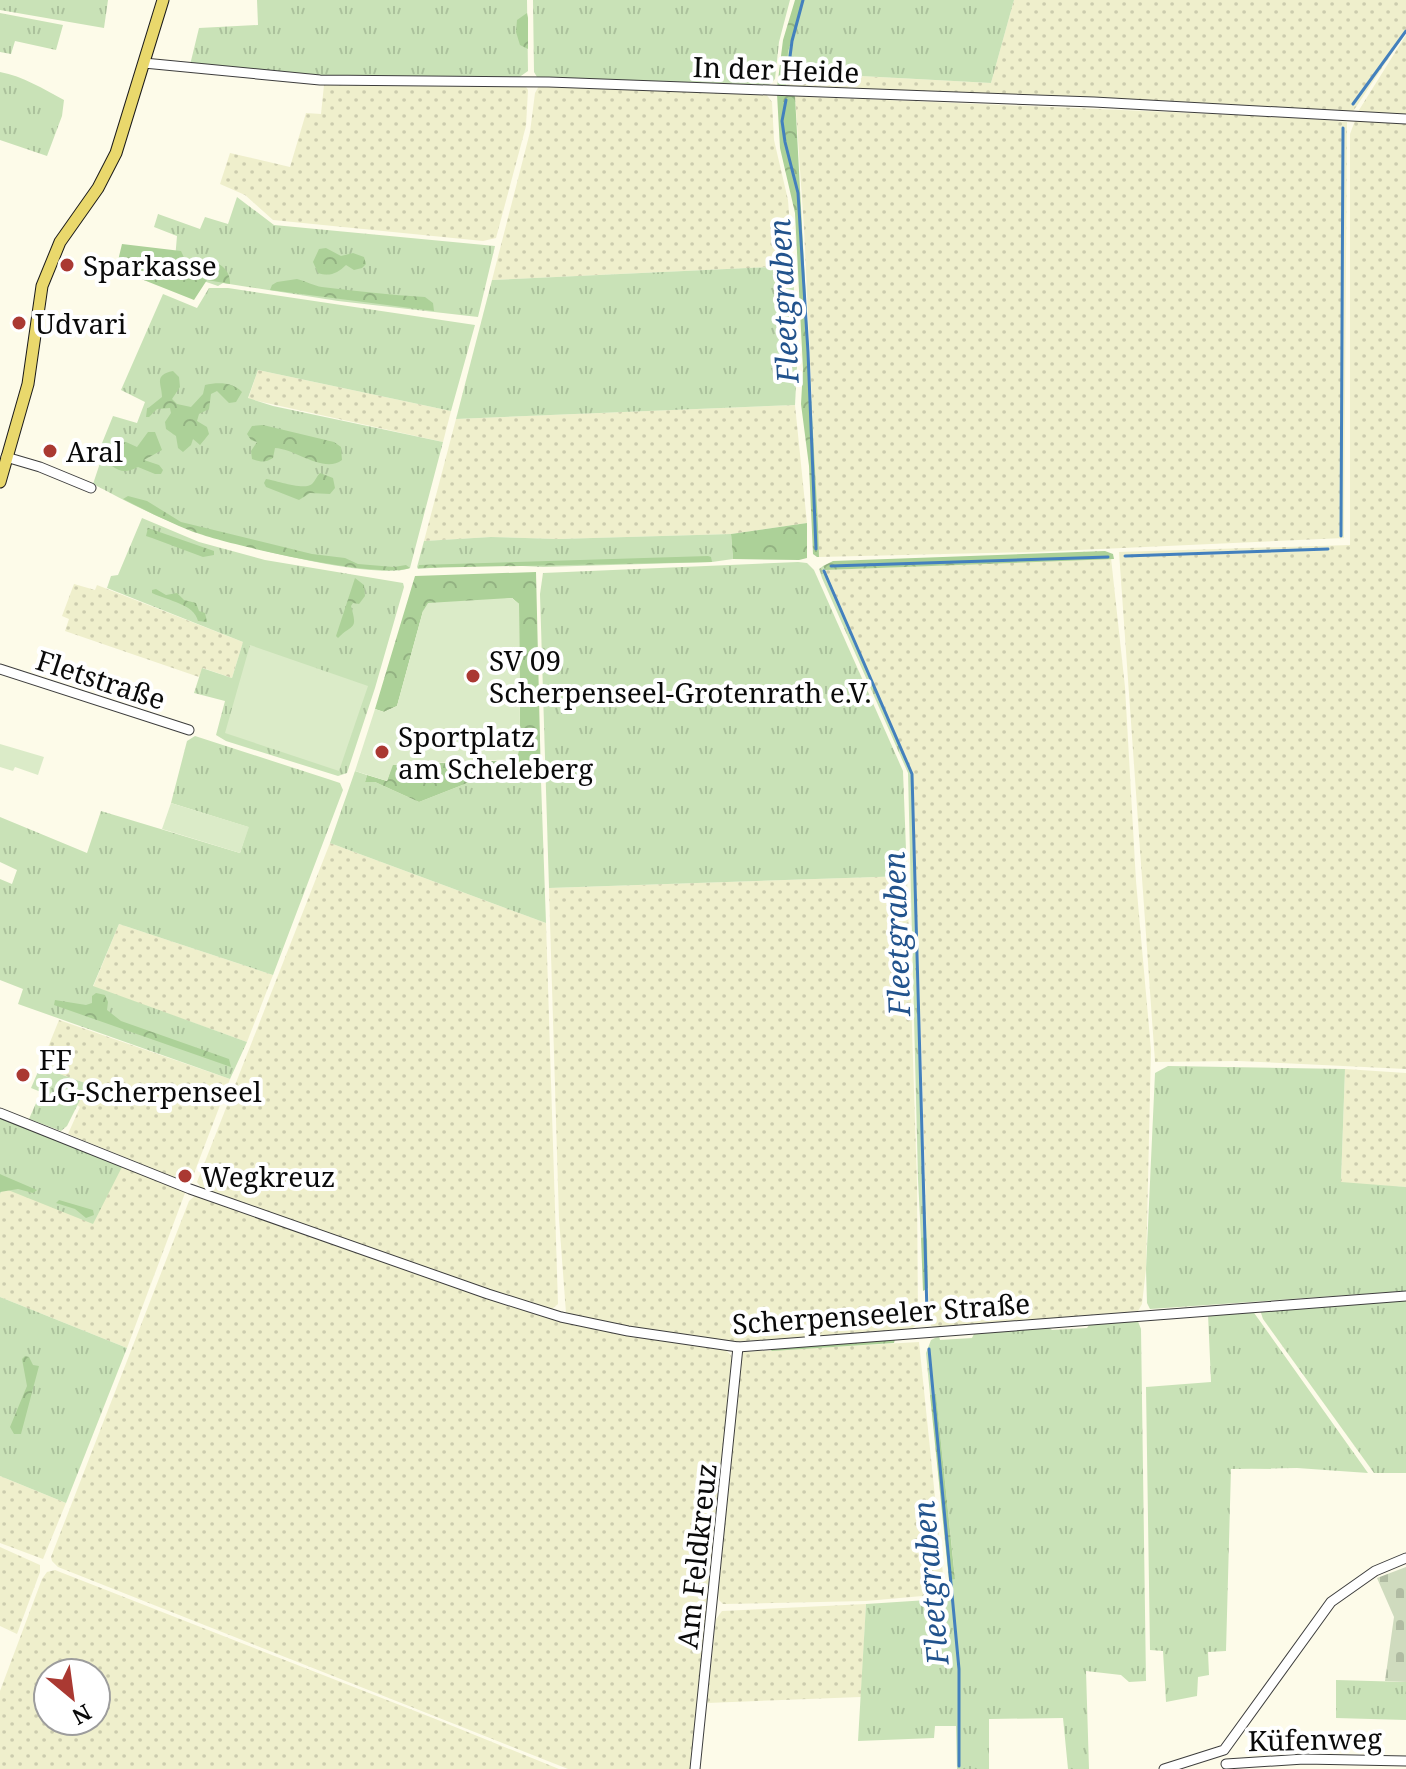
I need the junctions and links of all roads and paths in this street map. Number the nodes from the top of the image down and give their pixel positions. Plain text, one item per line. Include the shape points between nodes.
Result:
1 (163, 0) edge
2 (144, 63) junction
3 (1406, 119) edge
4 (3, 457) edge
5 (0, 482) edge
6 (91, 488) dead end
7 (0, 669) edge
8 (189, 730) dead end
9 (0, 1113) edge
10 (1406, 1296) edge
11 (738, 1347) junction
12 (1406, 1558) edge
13 (1219, 1754) junction
14 (1406, 1761) edge
15 (1226, 1767) edge
16 (695, 1769) edge
17 (1164, 1769) edge

1 - 2 main road
2 - 3 street, In der Heide via 320,80 549,82
2 - 4 main road via 107,171 60,242 42,286 29,378
4 - 5 main road
4 - 6 street
7 - 8 street, Fletstraße
9 - 11 street, Scherpenseeler Straße via 190,1189 547,1313
10 - 11 street, Scherpenseeler Straße
11 - 16 street, Am Feldkreuz
12 - 13 street via 1375,1571 1331,1602
13 - 15 street
13 - 17 street
14 - 15 street, Küfenweg via 1304,1759

